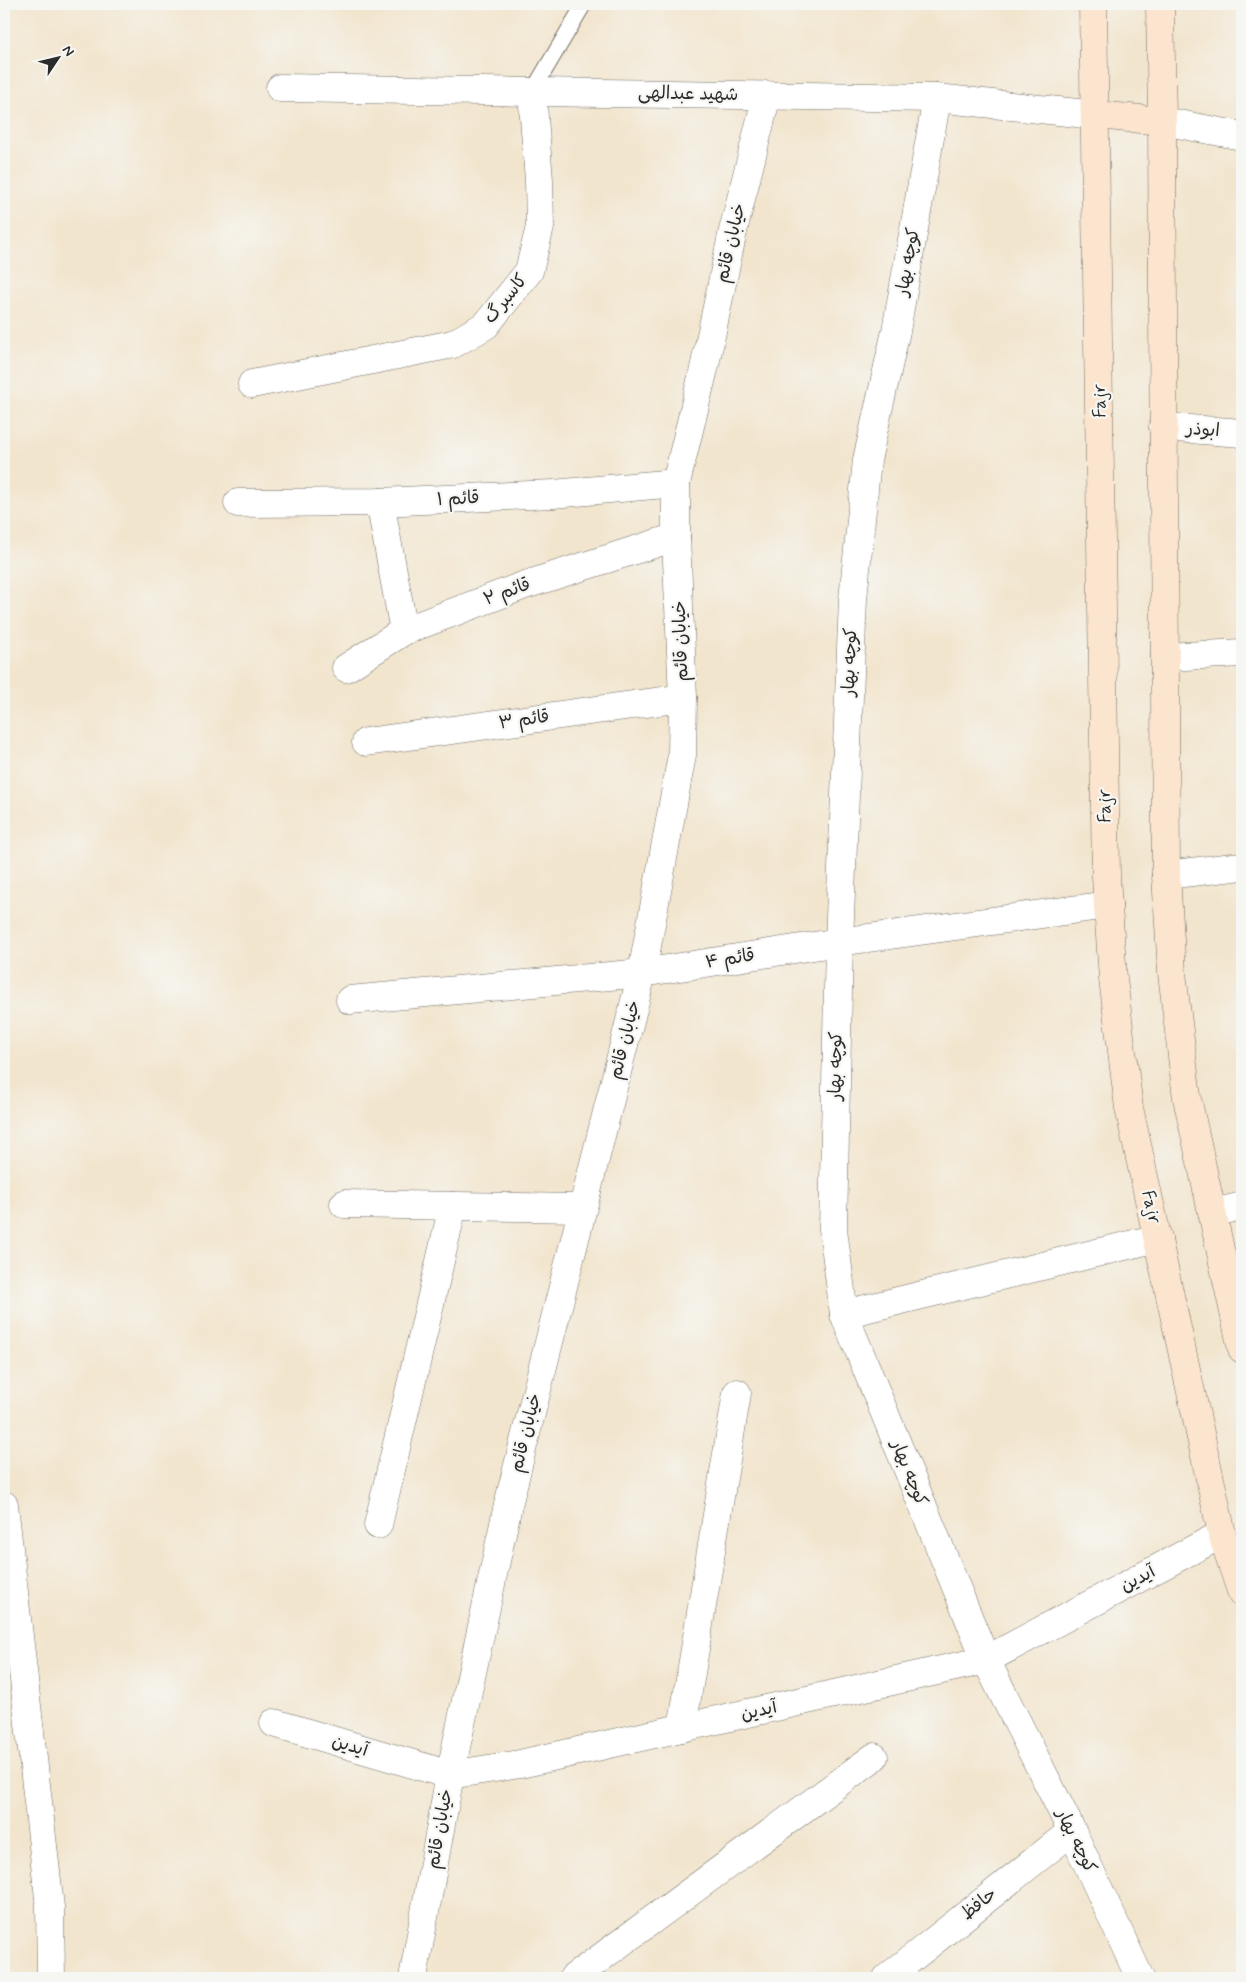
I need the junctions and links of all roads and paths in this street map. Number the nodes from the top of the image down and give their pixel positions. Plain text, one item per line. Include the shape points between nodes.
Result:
1 (584, 4) edge
2 (1093, 4) edge
3 (1160, 4) edge
4 (280, 88) dead end
5 (532, 92) junction
6 (768, 95) junction
7 (937, 98) junction
8 (1096, 115) junction
9 (1162, 121) junction
10 (1242, 136) edge
11 (252, 384) dead end
12 (1163, 427) junction
13 (1242, 433) edge
14 (676, 482) junction
15 (380, 502) junction
16 (238, 503) dead end
17 (676, 537) junction
18 (404, 631) junction
19 (1242, 652) edge
20 (1164, 657) junction
21 (346, 668) dead end
22 (683, 698) junction
23 (366, 742) dead end
24 (1242, 866) edge
25 (1166, 875) junction
26 (1108, 905) junction
27 (839, 942) junction
28 (642, 973) junction
29 (350, 1000) dead end
30 (344, 1204) dead end
31 (453, 1206) junction
32 (1242, 1206) edge
33 (582, 1208) junction
34 (1213, 1213) junction
35 (1158, 1238) junction
36 (844, 1314) junction
37 (1242, 1350) edge
38 (737, 1393) dead end
39 (4, 1505) edge
40 (378, 1525) dead end
41 (1222, 1534) junction
42 (1242, 1594) edge
43 (986, 1660) junction
44 (274, 1723) dead end
45 (682, 1728) junction
46 (874, 1757) dead end
47 (450, 1775) junction
48 (1072, 1831) junction
49 (1129, 1973) edge
50 (50, 1978) edge
51 (413, 1978) edge
52 (573, 1978) edge
53 (887, 1978) edge

1 - 5 lane
2 - 8 main road, Fajr
3 - 9 main road
4 - 5 street, شهید عبدالهی
5 - 6 street, شهید عبدالهی
5 - 11 street, کاسبرگ via 540,227 529,272 486,325 453,344
6 - 7 street, شهید عبدالهی
6 - 14 street, خیابان قائم via 733,231
7 - 8 street, شهید عبدالهی
7 - 27 street, کوچه بهار via 896,331 868,460 853,599
8 - 9 main road
8 - 26 main road, Fajr
9 - 10 street
9 - 12 main road
12 - 13 street, ابوذر
12 - 20 main road
14 - 15 street, قائم ۱ via 553,494
14 - 17 street, خیابان قائم
15 - 16 street, قائم ۱
15 - 18 street
17 - 18 street, قائم ۲ via 525,585
17 - 22 street, خیابان قائم
18 - 21 street, قائم ۲
19 - 20 street
20 - 25 main road
22 - 23 street, قائم ۳
22 - 28 street, خیابان قائم via 682,755
24 - 25 street
25 - 34 main road via 1172,973 1187,1098
26 - 27 street, قائم ۴
26 - 35 main road, Fajr via 1113,979 1129,1108
27 - 28 street, قائم ۴
27 - 36 street, کوچه بهار via 833,1229
28 - 29 street, قائم ۴
28 - 33 street, خیابان قائم
30 - 31 street
31 - 33 street
31 - 40 street
32 - 34 street
33 - 47 street, خیابان قائم via 508,1504
34 - 37 main road
35 - 36 street
35 - 41 main road, Fajr
36 - 43 street, کوچه بهار
38 - 45 street
39 - 50 street via 50,1907
41 - 42 main road, Fajr
41 - 43 street, آیدین
43 - 45 street, آیدین
43 - 48 street, کوچه بهار
44 - 47 street, آیدین
45 - 47 street, آیدین via 520,1764
46 - 52 street
47 - 51 street, خیابان قائم
48 - 49 street, کوچه بهار
48 - 53 street, حافظ

